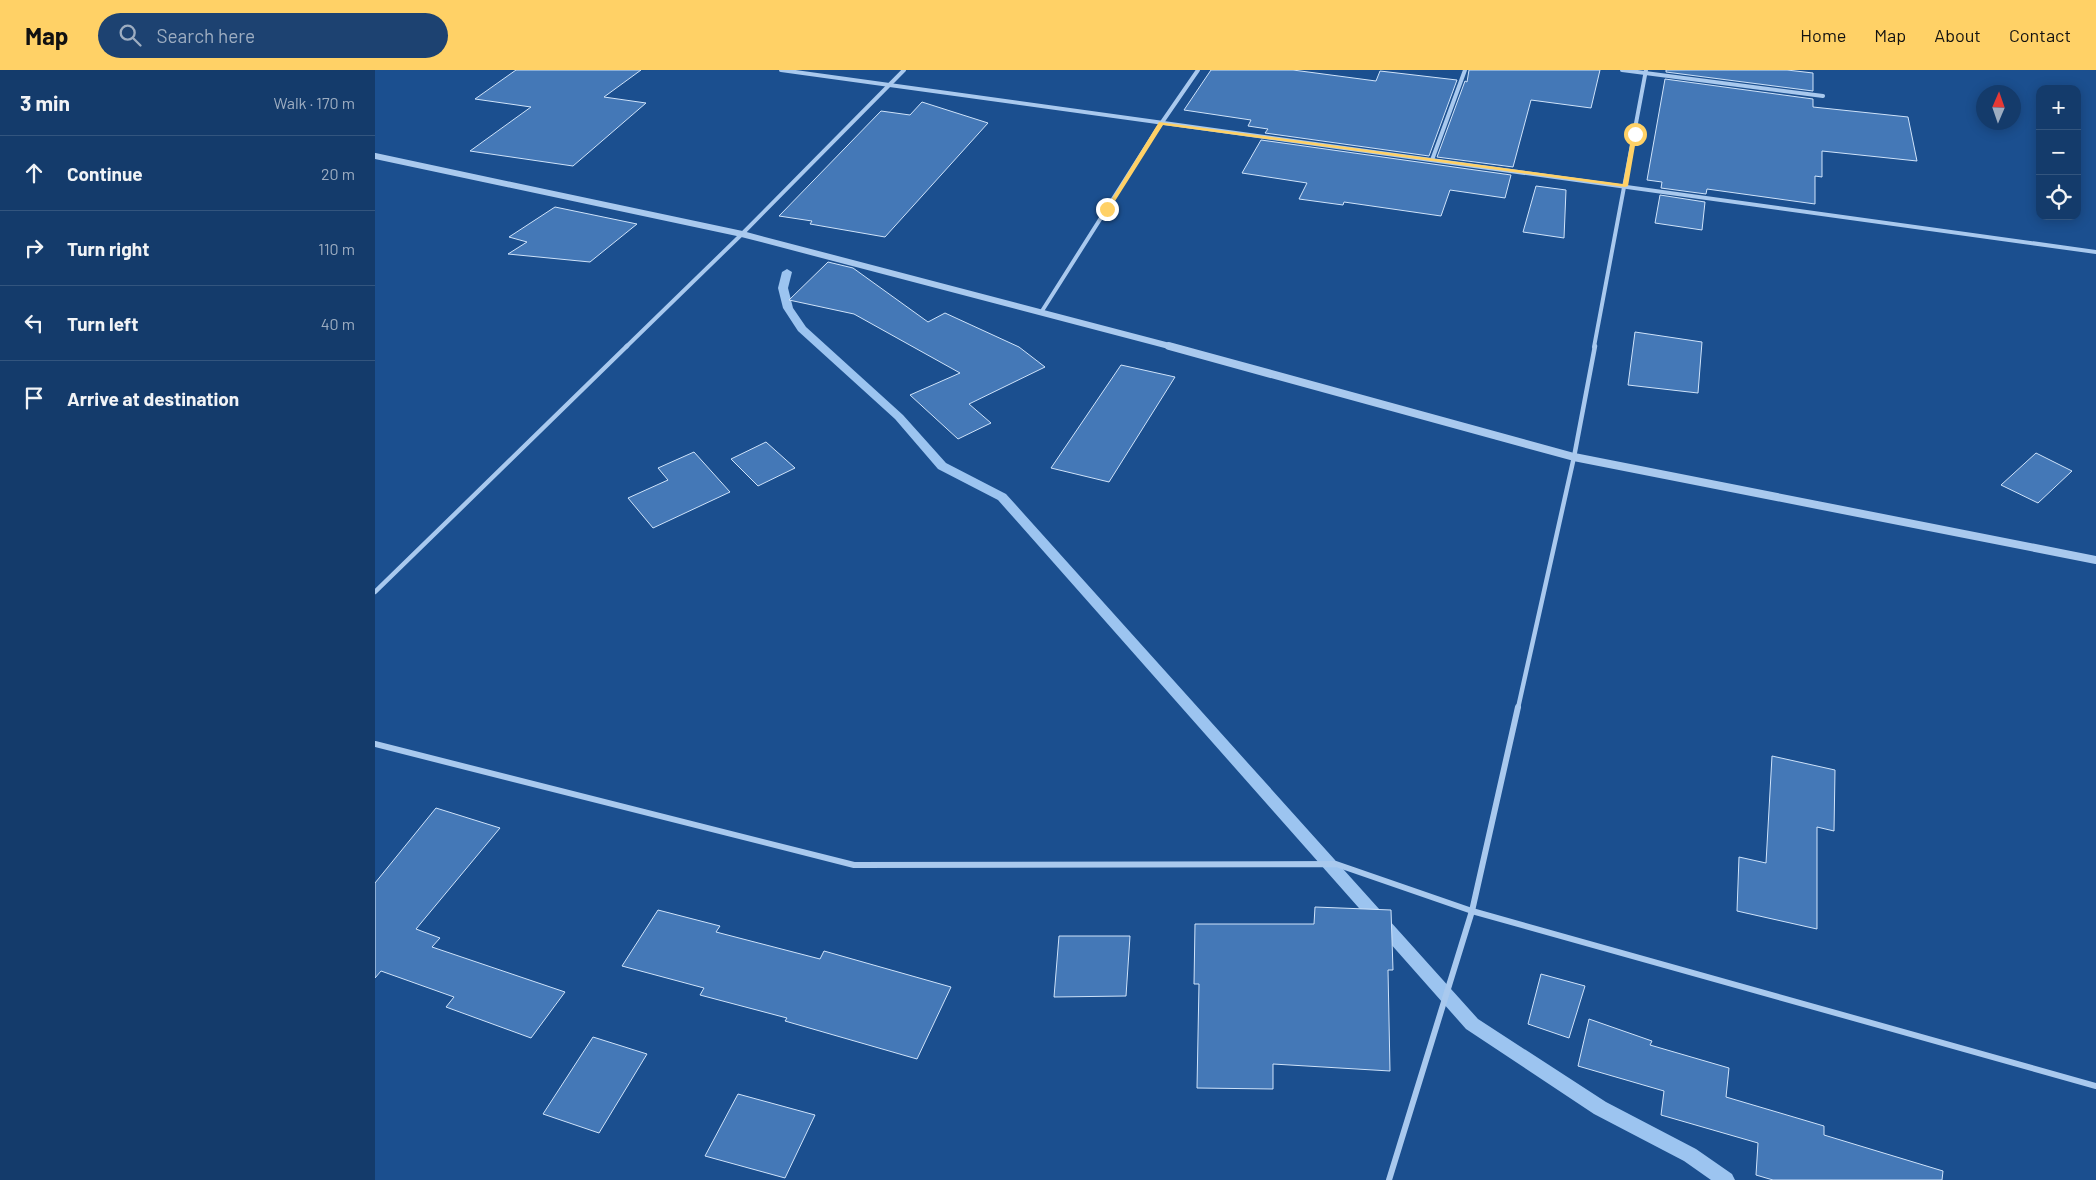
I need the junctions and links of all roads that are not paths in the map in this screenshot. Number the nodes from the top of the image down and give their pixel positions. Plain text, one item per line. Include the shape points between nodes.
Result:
1 (781, 70) edge
2 (904, 70) edge
3 (1198, 70) edge
4 (1465, 70) edge
5 (1622, 70) edge
6 (1645, 71) edge
7 (889, 85) junction
8 (1823, 96) dead end
9 (1161, 123) junction
10 (375, 156) edge
11 (1432, 160) junction
12 (1625, 186) junction
13 (742, 234) junction
14 (2096, 252) edge
15 (1042, 311) junction
16 (1574, 457) junction
17 (2096, 560) edge
18 (375, 592) edge
19 (375, 744) edge
20 (1472, 910) junction
21 (2096, 1086) edge
22 (1389, 1180) edge

1 - 7 street
2 - 7 street
3 - 9 street
4 - 11 street
5 - 6 street
6 - 8 street
6 - 12 street
7 - 9 street
7 - 13 street
9 - 11 street
9 - 15 street
10 - 13 street
11 - 12 street
12 - 14 street
12 - 16 street
13 - 15 street
13 - 18 street
15 - 16 street
16 - 17 street
16 - 20 street
19 - 20 street via 854,865 1336,864
20 - 21 street
20 - 22 street

